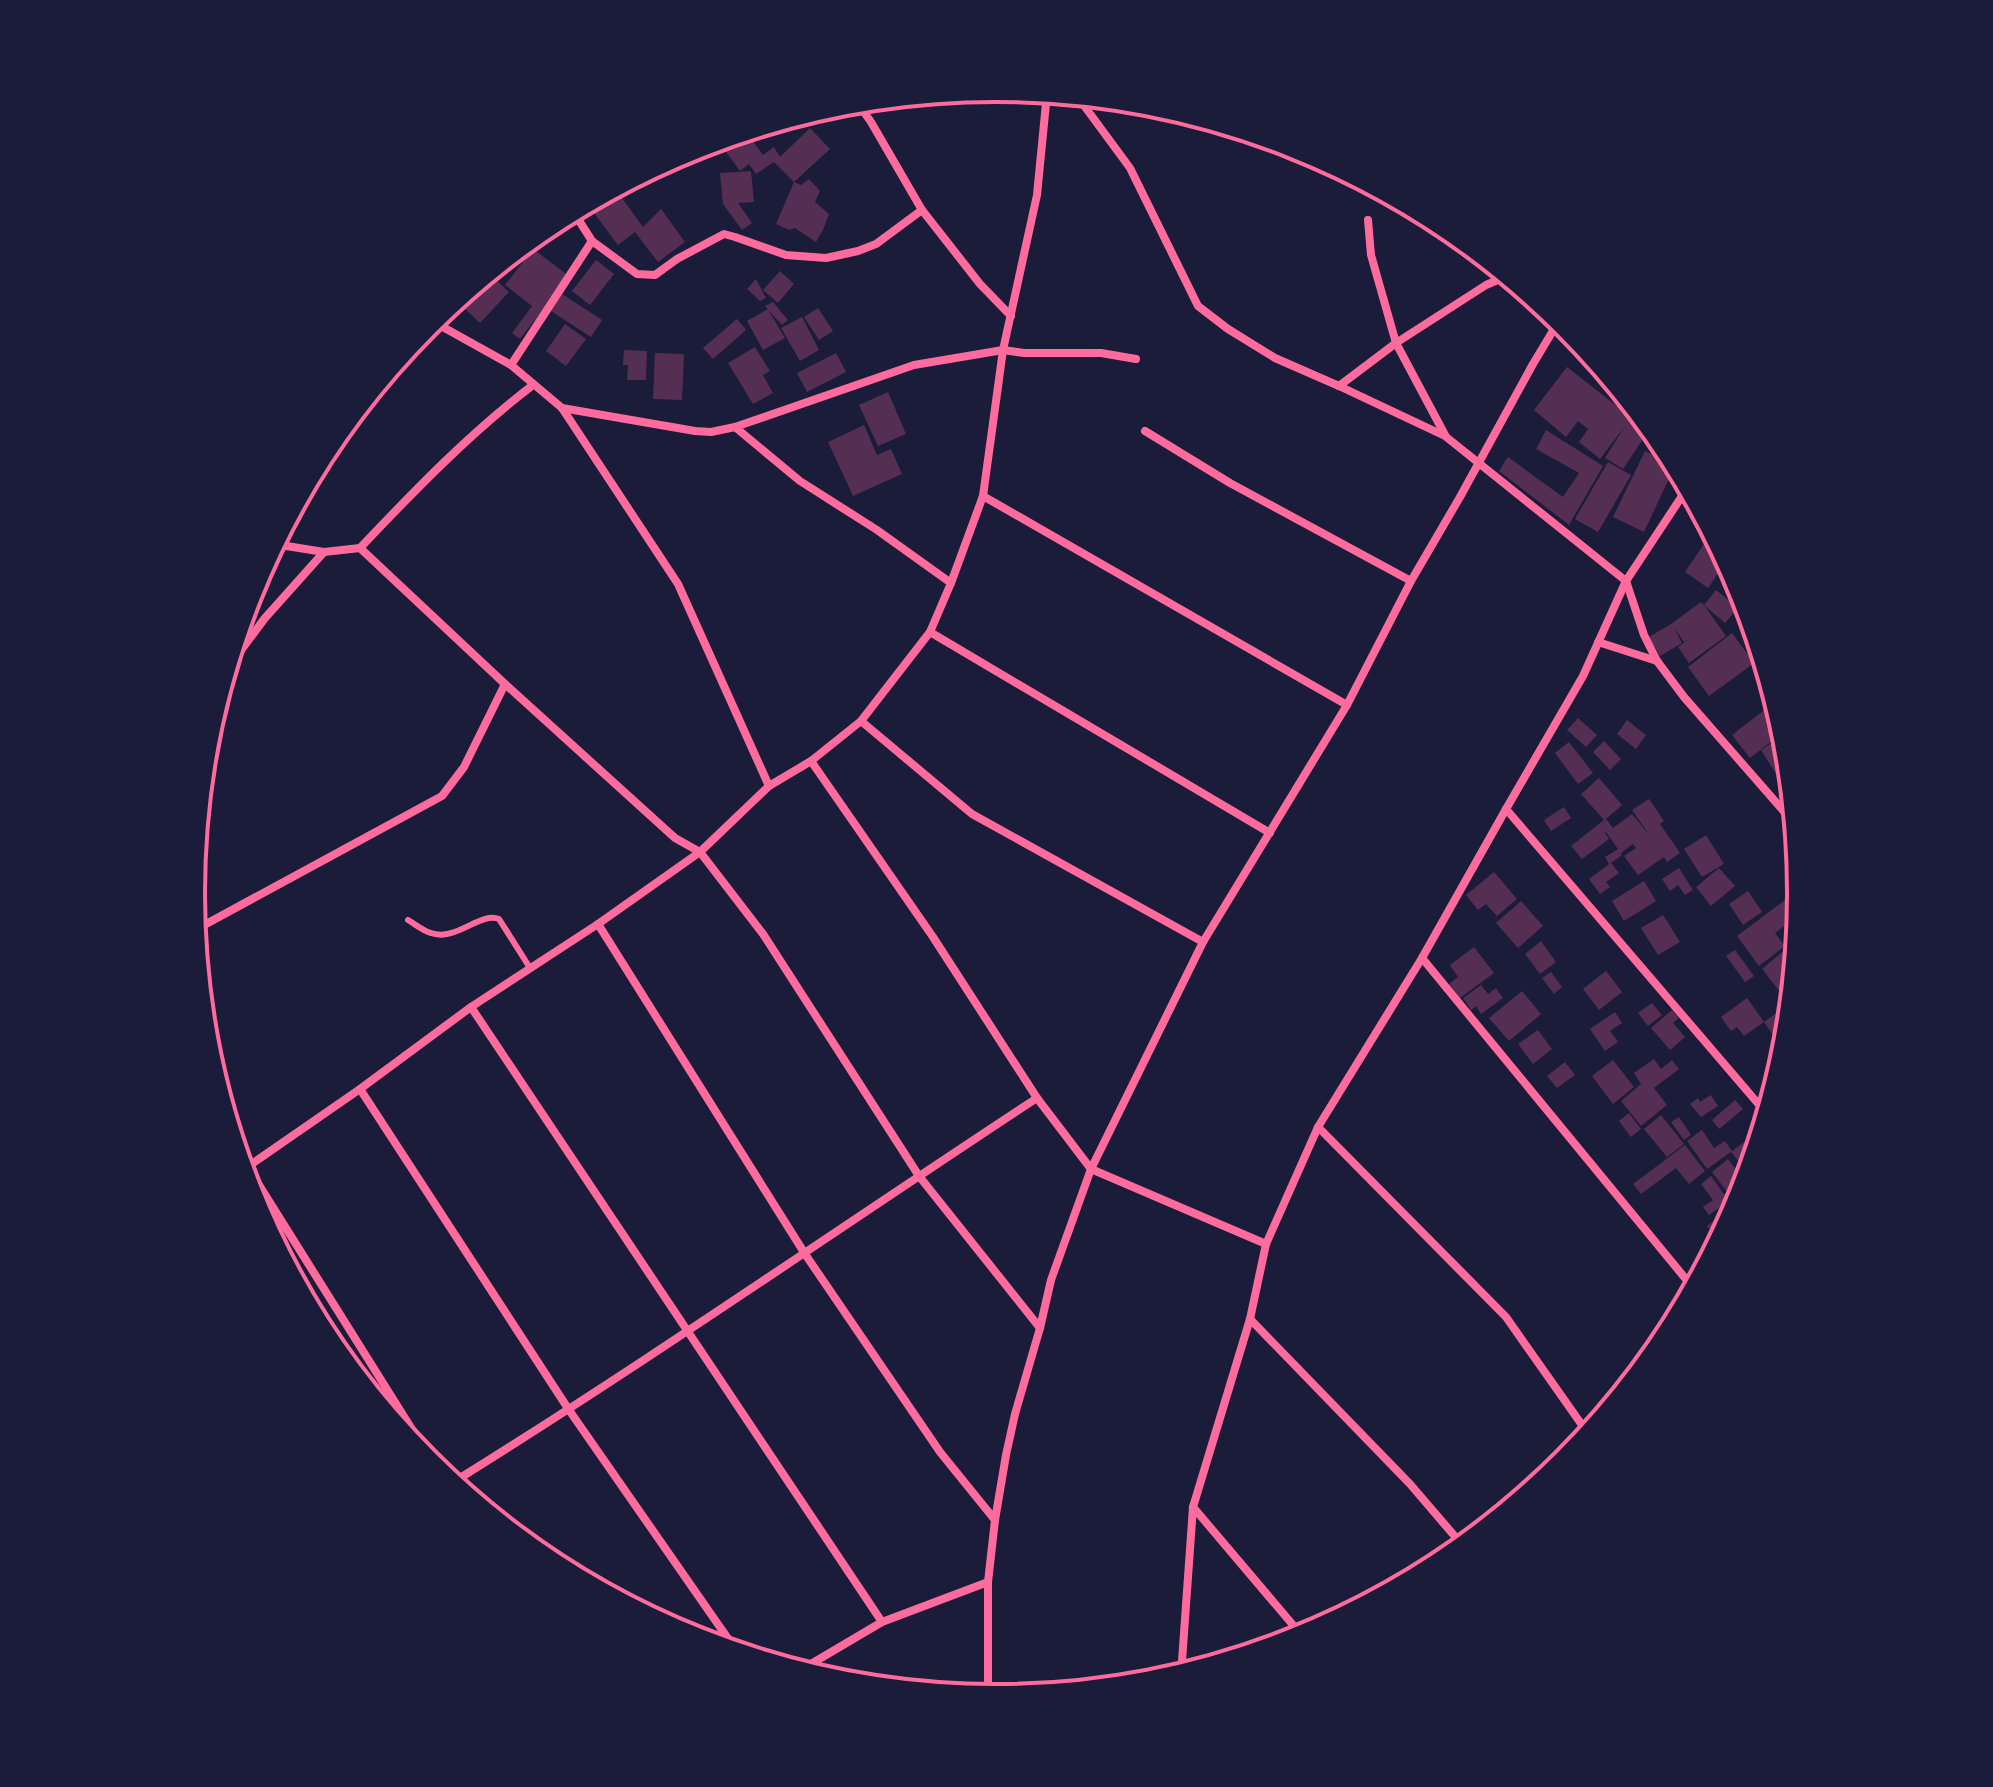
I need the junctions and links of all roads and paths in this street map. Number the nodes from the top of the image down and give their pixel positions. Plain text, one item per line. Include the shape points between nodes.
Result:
1 (1046, 104) edge
2 (1086, 108) edge
3 (865, 113) edge
4 (922, 210) junction
5 (1368, 220) dead end
6 (579, 221) edge
7 (592, 241) junction
8 (1496, 281) edge
9 (1011, 316) junction
10 (444, 328) edge
11 (1553, 331) edge
12 (1396, 343) junction
13 (1003, 350) junction
14 (1136, 359) dead end
15 (511, 365) junction
16 (533, 385) junction
17 (1339, 386) junction
18 (562, 408) junction
19 (735, 427) junction
20 (1145, 431) dead end
21 (1445, 436) junction
22 (1480, 462) junction
23 (983, 496) junction
24 (1682, 498) edge
25 (286, 546) edge
26 (360, 548) junction
27 (324, 552) junction
28 (1411, 581) junction
29 (1626, 581) junction
30 (951, 583) junction
31 (930, 632) junction
32 (1598, 642) junction
33 (245, 644) edge
34 (1657, 661) junction
35 (505, 684) junction
36 (1347, 705) junction
37 (861, 721) junction
38 (811, 761) junction
39 (769, 786) junction
40 (1506, 809) junction
41 (1783, 810) edge
42 (1270, 833) junction
43 (700, 852) junction
44 (408, 920) dead end
45 (206, 924) edge
46 (598, 924) junction
47 (1203, 942) junction
48 (1422, 958) junction
49 (530, 968) junction
50 (471, 1007) junction
51 (360, 1089) junction
52 (1037, 1098) junction
53 (1759, 1105) edge
54 (1318, 1127) junction
55 (253, 1164) edge
56 (1091, 1169) junction
57 (919, 1176) junction
58 (272, 1211) edge
59 (1266, 1244) junction
60 (805, 1254) junction
61 (1687, 1280) edge
62 (1250, 1319) junction
63 (1040, 1328) junction
64 (688, 1332) junction
65 (569, 1410) junction
66 (405, 1419) edge
67 (1582, 1425) edge
68 (462, 1477) edge
69 (1193, 1507) junction
70 (995, 1520) junction
71 (1456, 1537) edge
72 (988, 1582) junction
73 (882, 1622) junction
74 (1294, 1627) edge
75 (727, 1637) edge
76 (813, 1663) edge
77 (1182, 1663) edge
78 (988, 1685) edge

1 - 9 street via 1037,195
2 - 17 street via 1130,168 1198,306 1275,358
3 - 4 street
4 - 7 street via 858,251 826,258 786,255 724,234 655,275 637,274
4 - 9 street
5 - 12 street via 1371,255
6 - 7 street
7 - 15 street
8 - 12 street
9 - 13 street
10 - 15 street
11 - 22 street
12 - 17 street
12 - 21 street
13 - 14 street
13 - 19 street via 914,365
13 - 23 street
15 - 16 street
16 - 18 street
16 - 26 street via 426,477
17 - 21 street
18 - 19 street via 695,431
18 - 39 street via 678,584
19 - 30 street via 800,481
20 - 28 street
21 - 22 street
22 - 28 street
22 - 29 street
23 - 30 street
23 - 36 street
24 - 29 street
25 - 27 street
26 - 27 street
26 - 35 street
27 - 33 street
28 - 36 street
29 - 32 street
29 - 34 street
30 - 31 street
31 - 37 street
31 - 42 street
32 - 34 street
32 - 40 street
34 - 41 street
35 - 43 street via 675,838
35 - 45 street via 464,767 442,796
36 - 42 street
37 - 38 street
37 - 47 street via 972,814
38 - 39 street
38 - 52 street
39 - 43 street
40 - 48 street
40 - 53 street
42 - 47 street
43 - 46 street
43 - 57 street via 763,934
44 - 49 lane via 441,935 494,916
46 - 49 street
46 - 60 street
47 - 56 street
48 - 54 street
48 - 61 street
49 - 50 street
50 - 51 street
50 - 64 street
51 - 55 street
51 - 65 street
52 - 56 street
52 - 57 street
54 - 59 street
54 - 67 street via 1506,1317
56 - 59 street
56 - 63 street via 1051,1280
57 - 60 street
57 - 63 street
58 - 66 street
59 - 62 street
60 - 64 street
60 - 70 street via 940,1452
62 - 69 street
62 - 71 street
63 - 70 street via 1015,1414
64 - 65 street
64 - 73 street
65 - 68 street
65 - 75 street
69 - 74 street
69 - 77 street
70 - 72 street
72 - 73 street
72 - 78 street
73 - 76 street

